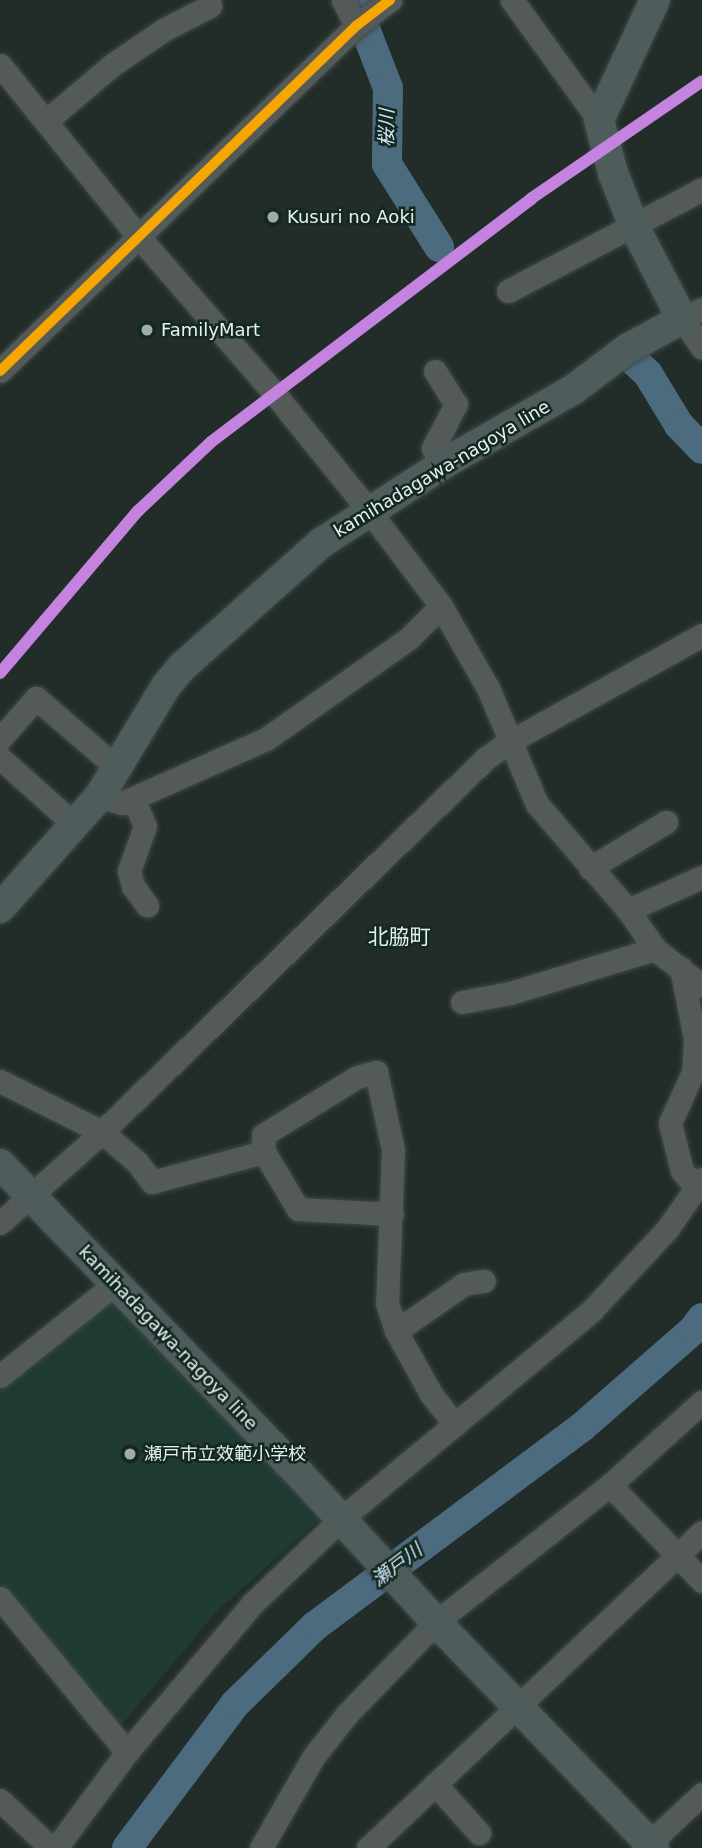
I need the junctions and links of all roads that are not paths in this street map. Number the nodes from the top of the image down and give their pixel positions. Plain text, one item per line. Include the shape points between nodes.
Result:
1 (343, 0) edge
2 (390, 0) edge
3 (512, 0) edge
4 (655, 0) edge
5 (211, 2) edge
6 (356, 26) junction
7 (0, 65) edge
8 (599, 120) junction
9 (46, 121) junction
10 (702, 189) edge
11 (634, 224) junction
12 (139, 237) junction
13 (508, 291) dead end
14 (692, 314) edge
15 (702, 348) edge
16 (0, 371) edge
17 (435, 371) dead end
18 (441, 467) junction
19 (370, 512) junction
20 (441, 606) junction
21 (702, 635) edge
22 (0, 739) edge
23 (509, 742) junction
24 (0, 758) edge
25 (117, 768) junction
26 (99, 797) junction
27 (133, 798) junction
28 (666, 822) dead end
29 (74, 824) junction
30 (590, 868) junction
31 (702, 877) edge
32 (147, 905) dead end
33 (0, 908) edge
34 (628, 910) junction
35 (655, 949) junction
36 (681, 968) junction
37 (702, 986) edge
38 (462, 1003) dead end
39 (0, 1081) edge
40 (103, 1132) junction
41 (264, 1152) junction
42 (0, 1164) edge
43 (699, 1183) edge
44 (29, 1195) junction
45 (392, 1214) junction
46 (0, 1223) edge
47 (484, 1282) dead end
48 (116, 1283) junction
49 (396, 1331) junction
50 (0, 1376) edge
51 (702, 1402) edge
52 (454, 1425) junction
53 (610, 1485) junction
54 (342, 1518) junction
55 (702, 1532) edge
56 (678, 1556) junction
57 (702, 1581) edge
58 (0, 1598) edge
59 (436, 1622) junction
60 (517, 1706) junction
61 (127, 1752) junction
62 (435, 1784) junction
63 (702, 1794) edge
64 (0, 1800) edge
65 (480, 1833) dead end
66 (383, 1843) edge
67 (649, 1846) edge
68 (51, 1848) edge
69 (56, 1848) edge
70 (261, 1848) edge

1 - 6 street
2 - 6 street
3 - 8 street
4 - 8 main road
5 - 9 street via 113,65
6 - 12 street
7 - 9 street
8 - 11 main road via 613,173
9 - 12 street
10 - 11 street
11 - 13 street
11 - 14 main road
12 - 16 street
12 - 19 street
14 - 15 street
14 - 18 main road, kamihadagawa-nagoya line via 627,349 574,389
17 - 18 street via 456,404 433,448
18 - 19 main road, kamihadagawa-nagoya line
19 - 20 street
19 - 25 main road, kamihadagawa-nagoya line via 321,543 182,667
20 - 23 street via 488,688
20 - 27 street via 409,638 267,739
21 - 23 street
22 - 25 street via 36,698
23 - 30 street via 537,804
23 - 40 street via 486,758
24 - 29 street
25 - 26 main road, kamihadagawa-nagoya line
26 - 27 street via 121,803
26 - 29 main road, kamihadagawa-nagoya line
27 - 32 street via 145,826 129,871
28 - 30 street
29 - 33 main road, kamihadagawa-nagoya line
30 - 34 street
31 - 34 street
34 - 35 street
35 - 36 street
35 - 38 street
36 - 37 street
36 - 43 street via 695,1039 693,1072 670,1124 682,1171
39 - 40 street
40 - 41 street via 152,1182
40 - 44 street
41 - 45 street via 298,1209
41 - 45 street via 263,1135 356,1077 376,1072 393,1150
42 - 44 main road, kamihadagawa-nagoya line
43 - 52 street via 668,1228 592,1311
44 - 46 street
44 - 48 main road, kamihadagawa-nagoya line
45 - 49 street via 387,1303
47 - 49 street via 464,1284
48 - 50 street
48 - 54 main road, kamihadagawa-nagoya line
49 - 52 street
51 - 53 street
52 - 54 street
53 - 56 street
53 - 59 street
54 - 59 main road, kamihadagawa-nagoya line
54 - 61 street via 219,1639
55 - 56 street
56 - 57 street
56 - 60 street
58 - 61 street
59 - 60 main road, kamihadagawa-nagoya line
59 - 70 street via 347,1714 314,1756
60 - 62 street
60 - 67 main road, kamihadagawa-nagoya line
61 - 69 street
62 - 65 street
62 - 66 street
63 - 67 street
64 - 68 street

